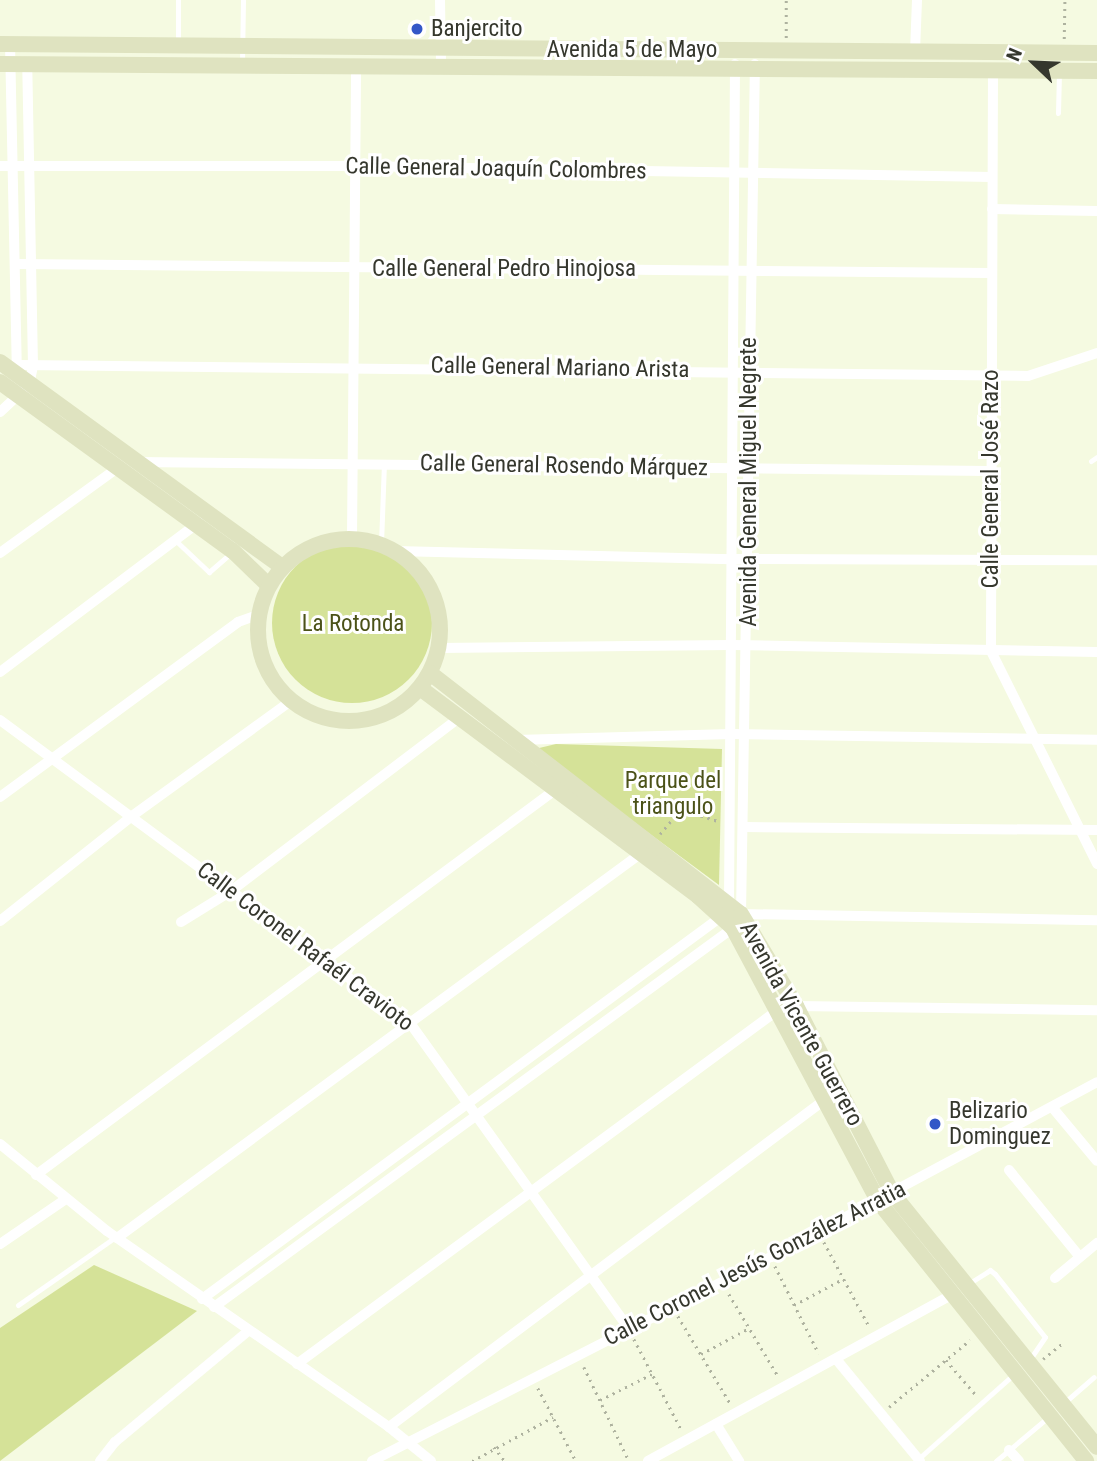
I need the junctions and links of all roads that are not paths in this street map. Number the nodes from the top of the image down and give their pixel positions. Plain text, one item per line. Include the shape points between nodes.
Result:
1 (178, 0) edge
2 (243, 0) edge
3 (440, 0) edge
4 (917, 0) edge
5 (5, 43) edge
6 (178, 46) junction
7 (243, 46) junction
8 (441, 48) junction
9 (735, 51) junction
10 (756, 51) junction
11 (857, 52) junction
12 (915, 52) junction
13 (1068, 53) junction
14 (1097, 53) edge
15 (642, 58) junction
16 (13, 63) edge
17 (242, 64) junction
18 (356, 64) junction
19 (442, 65) junction
20 (735, 68) junction
21 (755, 68) junction
22 (857, 69) junction
23 (993, 69) junction
24 (1065, 70) junction
25 (1097, 71) edge
26 (1058, 113) dead end
27 (29, 164) junction
28 (15, 165) junction
29 (0, 166) edge
30 (355, 166) junction
31 (734, 173) junction
32 (753, 173) junction
33 (992, 177) junction
34 (992, 209) junction
35 (1097, 211) edge
36 (17, 264) junction
37 (31, 264) junction
38 (354, 269) junction
39 (733, 270) junction
40 (751, 270) junction
41 (991, 273) junction
42 (1097, 353) edge
43 (0, 362) edge
44 (33, 366) junction
45 (353, 366) junction
46 (732, 369) junction
47 (749, 370) junction
48 (991, 375) junction
49 (8, 380) edge
50 (25, 391) junction
51 (0, 412) edge
52 (137, 461) junction
53 (352, 463) junction
54 (384, 463) junction
55 (118, 467) junction
56 (732, 468) junction
57 (749, 468) junction
58 (990, 471) junction
59 (203, 519) junction
60 (352, 538) junction
61 (175, 540) junction
62 (388, 547) junction
63 (233, 551) junction
64 (0, 553) edge
65 (732, 559) junction
66 (749, 559) junction
67 (990, 559) junction
68 (1097, 560) edge
69 (282, 568) junction
70 (269, 586) junction
71 (260, 614) junction
72 (732, 645) junction
73 (748, 646) junction
74 (439, 648) junction
75 (991, 651) junction
76 (1097, 652) edge
77 (0, 672) edge
78 (430, 673) junction
79 (420, 688) junction
80 (291, 701) junction
81 (460, 717) junction
82 (0, 720) edge
83 (731, 734) junction
84 (747, 735) junction
85 (1035, 739) junction
86 (516, 740) junction
87 (1097, 740) edge
88 (497, 745) junction
89 (52, 758) junction
90 (561, 785) junction
91 (0, 797) edge
92 (132, 816) junction
93 (745, 827) junction
94 (1080, 830) junction
95 (1097, 830) edge
96 (646, 849) junction
97 (1097, 864) edge
98 (231, 891) junction
99 (732, 915) junction
100 (0, 920) edge
101 (1097, 920) edge
102 (181, 922) dead end
103 (326, 962) junction
104 (796, 1006) junction
105 (778, 1010) junction
106 (1097, 1010) edge
107 (410, 1023) junction
108 (1097, 1082) edge
109 (839, 1089) junction
110 (825, 1100) junction
111 (469, 1104) junction
112 (1052, 1107) junction
113 (479, 1118) junction
114 (0, 1144) edge
115 (1097, 1161) edge
116 (1009, 1170) dead end
117 (36, 1175) junction
118 (531, 1191) junction
119 (885, 1197) junction
120 (66, 1199) junction
121 (117, 1238) junction
122 (1097, 1243) edge
123 (0, 1244) edge
124 (1080, 1256) junction
125 (592, 1274) junction
126 (1055, 1278) dead end
127 (958, 1290) junction
128 (202, 1299) junction
129 (18, 1305) dead end
130 (214, 1307) junction
131 (630, 1330) junction
132 (248, 1331) junction
133 (836, 1359) junction
134 (1035, 1360) junction
135 (297, 1364) junction
136 (1014, 1374) junction
137 (1094, 1377) dead end
138 (1063, 1404) junction
139 (1049, 1416) junction
140 (716, 1424) junction
141 (389, 1427) junction
142 (410, 1442) junction
143 (1097, 1447) edge
144 (1009, 1450) junction
145 (919, 1460) edge
146 (100, 1461) edge
147 (372, 1461) edge
148 (430, 1461) edge
149 (648, 1461) edge
150 (739, 1461) edge
151 (996, 1461) edge
152 (1019, 1461) edge
153 (1086, 1461) edge

1 - 6 lane
2 - 7 lane
3 - 8 street
4 - 12 street
5 - 6 main road, Avenida 5 de Mayo
5 - 16 street
6 - 7 main road, Avenida 5 de Mayo
7 - 8 main road, Avenida 5 de Mayo
7 - 17 lane
8 - 15 main road, Avenida 5 de Mayo
8 - 19 street
9 - 10 main road, Avenida 5 de Mayo
9 - 15 main road, Avenida 5 de Mayo
9 - 20 street, Avenida General Miguel Negrete
10 - 11 main road, Avenida 5 de Mayo
10 - 21 street, Avenida General Miguel Negrete
11 - 12 main road, Avenida 5 de Mayo
11 - 22 main road
12 - 13 main road, Avenida 5 de Mayo
13 - 14 main road, Avenida 5 de Mayo
13 - 24 main road
15 - 19 main road, Avenida 5 de Mayo
15 - 20 main road, Avenida 5 de Mayo
16 - 17 main road, Avenida 5 de Mayo
16 - 27 street
16 - 28 street
17 - 18 main road, Avenida 5 de Mayo
18 - 19 main road, Avenida 5 de Mayo
18 - 30 street
20 - 21 main road, Avenida 5 de Mayo
20 - 31 street, Avenida General Miguel Negrete
21 - 22 main road, Avenida 5 de Mayo
21 - 32 street, Avenida General Miguel Negrete
22 - 23 main road, Avenida 5 de Mayo
23 - 24 main road, Avenida 5 de Mayo
23 - 33 street, Calle General José Razo
24 - 25 main road, Avenida 5 de Mayo
24 - 26 lane
27 - 28 street, Calle General Joaquín Colombres
27 - 30 street, Calle General Joaquín Colombres
27 - 37 street
28 - 29 street, Calle General Joaquín Colombres
28 - 36 street
30 - 31 street, Calle General Joaquín Colombres
30 - 38 street
31 - 32 street, Calle General Joaquín Colombres
31 - 39 street, Avenida General Miguel Negrete
32 - 33 street, Calle General Joaquín Colombres
32 - 40 street, Avenida General Miguel Negrete
33 - 34 street, Calle General José Razo
34 - 35 street
34 - 41 street, Calle General José Razo
36 - 37 street, Calle General Pedro Hinojosa
36 - 49 street
37 - 38 street, Calle General Pedro Hinojosa
37 - 44 street
38 - 39 street, Calle General Pedro Hinojosa
38 - 45 street
39 - 40 street, Calle General Pedro Hinojosa
39 - 46 street, Avenida General Miguel Negrete
40 - 41 street, Calle General Pedro Hinojosa
40 - 47 street, Avenida General Miguel Negrete
41 - 48 street, Calle General José Razo
42 - 48 street, Calle General Mariano Arista via 1043,374
43 - 49 main road
44 - 45 street, Calle General Mariano Arista
44 - 49 street, Calle General Mariano Arista
44 - 50 street
45 - 46 street, Calle General Mariano Arista
45 - 53 street
46 - 47 street, Calle General Mariano Arista
46 - 56 street, Avenida General Miguel Negrete
47 - 48 street, Calle General Mariano Arista
47 - 57 street, Avenida General Miguel Negrete
48 - 58 street, Calle General José Razo
49 - 50 main road
50 - 51 street
50 - 52 main road
50 - 55 main road
52 - 53 street, Calle General Rosendo Márquez
52 - 55 street, Calle General Rosendo Márquez
52 - 59 main road
53 - 54 street, Calle General Rosendo Márquez
53 - 60 street
54 - 56 street, Calle General Rosendo Márquez
54 - 62 lane
55 - 59 main road
55 - 64 street, Calle General Rosendo Márquez
56 - 57 street, Calle General Rosendo Márquez
56 - 65 street, Avenida General Miguel Negrete
57 - 58 street, Calle General Rosendo Márquez
57 - 66 street, Avenida General Miguel Negrete
58 - 67 street, Calle General José Razo
59 - 61 street
59 - 63 main road
59 - 69 main road
60 - 62 main road
60 - 69 main road via 314,545
61 - 63 lane via 209,572
61 - 77 street
62 - 65 street
62 - 74 main road via 413,564 432,592 441,625
63 - 70 main road
65 - 66 street
65 - 72 street, Avenida General Miguel Negrete
66 - 67 street
66 - 73 street, Avenida General Miguel Negrete
67 - 68 street
67 - 75 street, Calle General José Razo
69 - 70 main road
70 - 71 main road
71 - 80 main road via 261,652 272,679
71 - 89 street via 238,622
72 - 73 street
72 - 74 street
72 - 83 street, Avenida General Miguel Negrete
73 - 75 street
73 - 84 street, Avenida General Miguel Negrete
74 - 78 main road
75 - 76 street
75 - 85 street, Calle General José Razo
78 - 79 main road
78 - 86 main road, Avenida Vicente Guerrero
79 - 80 main road via 381,716 358,721 311,714
79 - 81 main road, Avenida Vicente Guerrero
80 - 92 street
81 - 88 main road, Avenida Vicente Guerrero
81 - 98 street
82 - 89 street, Calle Coronel Rafaél Cravioto
83 - 84 street
83 - 86 street
83 - 99 street, Avenida General Miguel Negrete
84 - 85 street
84 - 93 street, Avenida General Miguel Negrete
85 - 87 street
85 - 94 street, Calle General José Razo
86 - 88 street
86 - 90 main road, Avenida Vicente Guerrero
88 - 90 main road, Avenida Vicente Guerrero
89 - 91 street
89 - 92 street, Calle Coronel Rafaél Cravioto
90 - 96 main road, Avenida Vicente Guerrero
90 - 103 street
92 - 98 street, Calle Coronel Rafaél Cravioto
92 - 100 street
93 - 94 street
93 - 99 street, Avenida General Miguel Negrete
94 - 95 street
94 - 97 street, Calle General José Razo
96 - 99 main road, Avenida Vicente Guerrero
96 - 107 street
98 - 102 street
98 - 103 street, Calle Coronel Rafaél Cravioto
99 - 101 street
99 - 104 main road, Avenida Vicente Guerrero
99 - 105 main road, Avenida Vicente Guerrero
99 - 111 street
99 - 113 street
103 - 107 street, Calle Coronel Rafaél Cravioto
103 - 117 street
104 - 105 street
104 - 106 street
104 - 109 main road, Avenida Vicente Guerrero
105 - 110 main road, Avenida Vicente Guerrero
105 - 118 street
107 - 111 street, Calle Coronel Rafaél Cravioto
107 - 121 street
108 - 112 street, Calle Coronel Jesús González Arratia
109 - 110 street
109 - 119 main road, Avenida Vicente Guerrero
110 - 119 main road, Avenida Vicente Guerrero
110 - 125 street
111 - 113 street, Calle Coronel Rafaél Cravioto
111 - 128 street
112 - 115 street
112 - 119 street, Calle Coronel Jesús González Arratia
113 - 118 street, Calle Coronel Rafaél Cravioto
113 - 130 street
114 - 117 street
116 - 124 street
117 - 120 street
118 - 125 street, Calle Coronel Rafaél Cravioto
118 - 135 street
119 - 127 main road, Avenida Vicente Guerrero
119 - 131 street, Calle Coronel Jesús González Arratia
120 - 121 street
120 - 123 street
121 - 128 street
121 - 129 lane
122 - 124 street
124 - 126 street
125 - 131 street, Calle Coronel Rafaél Cravioto
125 - 141 street
127 - 133 street
127 - 134 main road, Avenida Vicente Guerrero
127 - 134 lane via 990,1270 1045,1337
127 - 136 main road, Avenida Vicente Guerrero via 981,1332
128 - 130 street
130 - 132 street
131 - 142 street, Calle Coronel Jesús González Arratia
132 - 135 street
132 - 146 street via 115,1443
133 - 140 street
133 - 145 street
134 - 136 lane
134 - 138 main road, Avenida Vicente Guerrero
135 - 141 street
136 - 139 main road, Avenida Vicente Guerrero
136 - 145 lane
137 - 138 lane
138 - 143 main road, Avenida Vicente Guerrero
139 - 144 lane
139 - 153 main road, Avenida Vicente Guerrero
140 - 149 street
140 - 150 street
141 - 142 street
142 - 147 street, Calle Coronel Jesús González Arratia
142 - 148 street
144 - 151 lane
144 - 152 street

